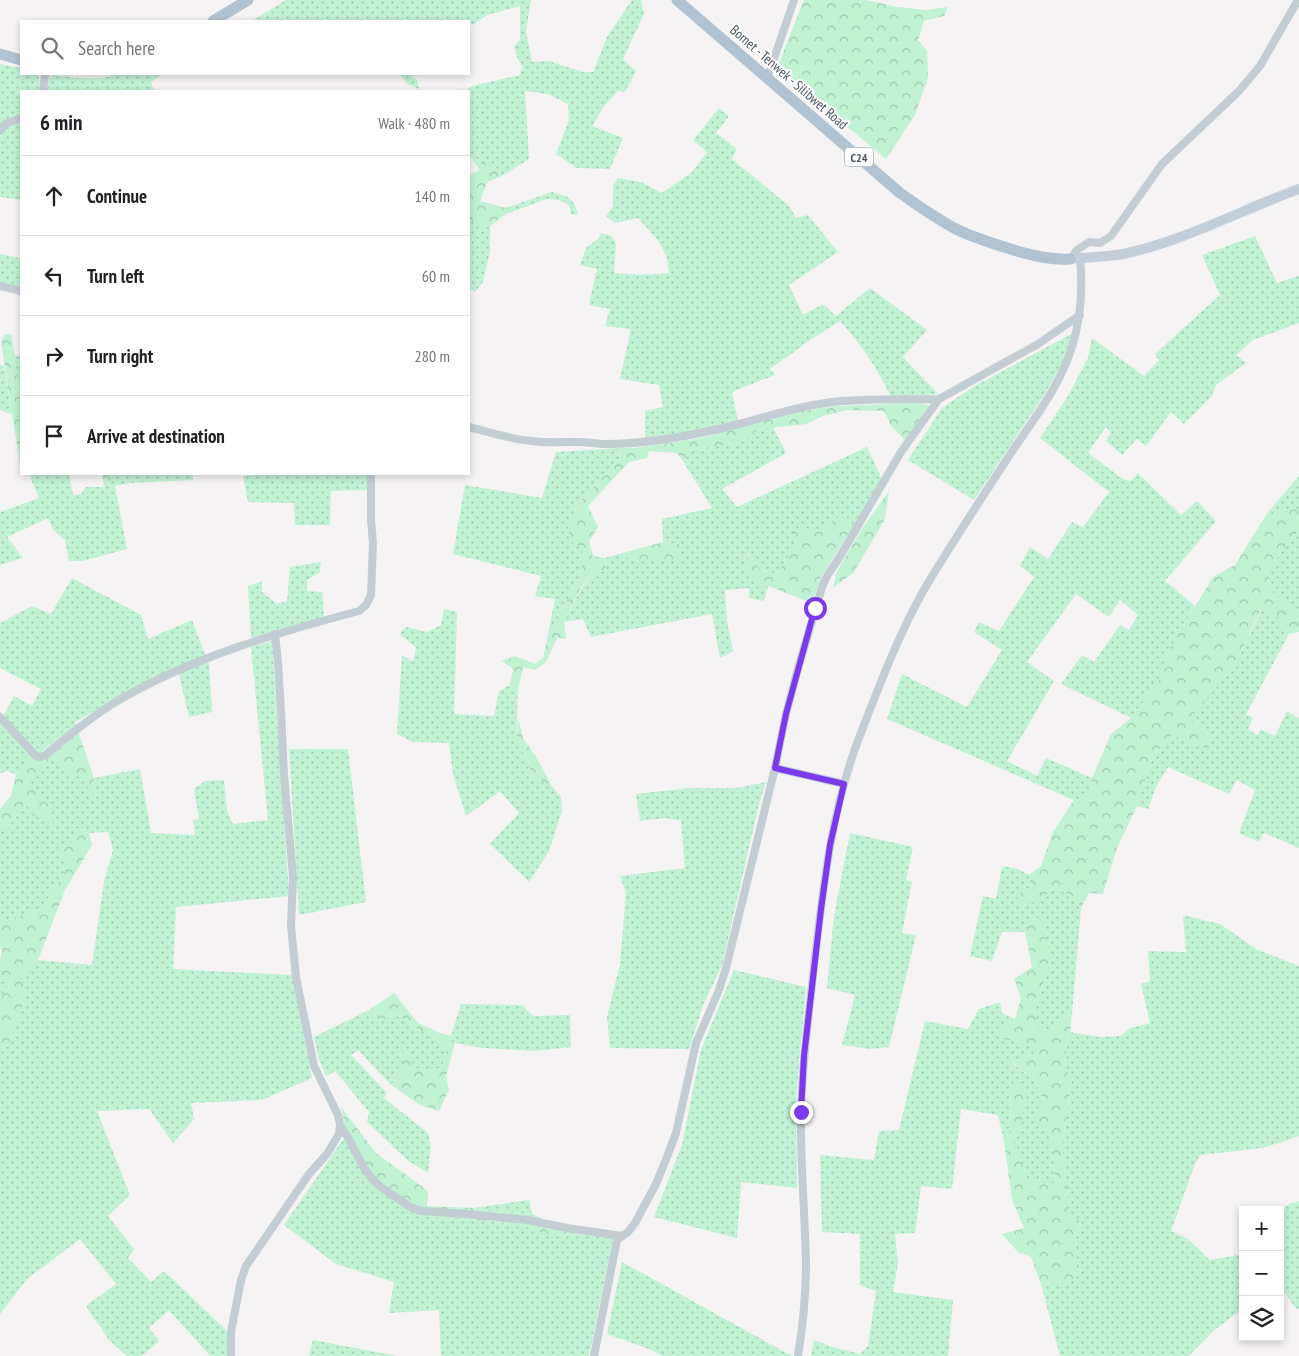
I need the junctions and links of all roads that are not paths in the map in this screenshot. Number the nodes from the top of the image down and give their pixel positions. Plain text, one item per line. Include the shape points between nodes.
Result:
1 (248, 0) edge
2 (677, 0) edge
3 (794, 0) edge
4 (1298, 0) edge
5 (215, 20) edge
6 (0, 54) edge
7 (20, 60) edge
8 (45, 75) edge
9 (767, 79) junction
10 (43, 90) edge
11 (20, 118) edge
12 (0, 131) edge
13 (1299, 188) edge
14 (1075, 258) junction
15 (0, 286) edge
16 (20, 291) edge
17 (1080, 316) junction
18 (939, 399) junction
19 (470, 427) edge
20 (371, 475) edge
21 (274, 634) junction
22 (0, 717) edge
23 (775, 768) junction
24 (844, 784) junction
25 (340, 1125) junction
26 (622, 1236) junction
27 (231, 1356) edge
28 (594, 1356) edge
29 (798, 1356) edge

1 - 5 main road
2 - 9 main road, Bomet - Tenwek - Silibwet Road / C24
3 - 9 street
4 - 14 street via 1260,66 1239,91 1162,164 1111,236 1100,243 1089,242 1077,250
6 - 7 main road
8 - 10 street
9 - 14 main road, Bomet - Tenwek - Silibwet Road / C24 via 900,193 927,212 984,241 1040,257
11 - 12 street via 7,123
13 - 14 main road, C24 via 1154,246 1121,254
14 - 17 street via 1082,280
15 - 16 street
17 - 18 street via 1038,344
17 - 24 street via 1060,378 924,590 876,696
18 - 19 street via 825,403 718,429 623,443 532,442
18 - 23 street via 901,452 822,587 797,672
20 - 21 street via 373,575 366,605 359,611
21 - 22 street via 156,680 125,696 40,757
21 - 25 street via 293,877 291,926 296,977 314,1066
23 - 24 street
23 - 26 street via 726,968 696,1043 676,1133 652,1192 635,1223
24 - 29 street via 830,845 804,1056 801,1112 806,1266
25 - 26 street via 373,1180 410,1207 421,1211 528,1220
25 - 27 street via 338,1138 309,1174 246,1266 231,1332
26 - 28 street via 616,1240

